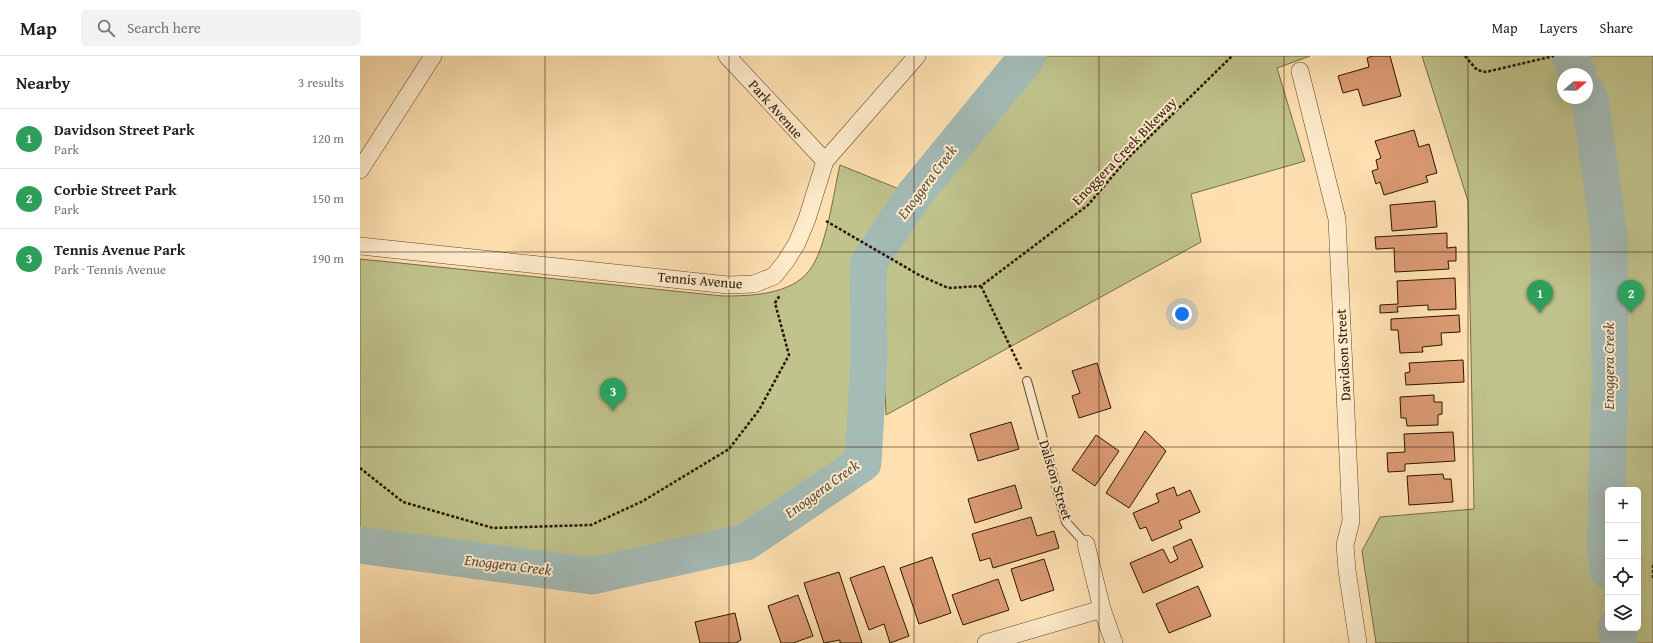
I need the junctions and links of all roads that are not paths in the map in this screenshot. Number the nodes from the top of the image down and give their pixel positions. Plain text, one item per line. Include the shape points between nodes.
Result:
1 (433, 56) edge
2 (727, 56) edge
3 (917, 56) edge
4 (1300, 71) dead end
5 (825, 161) junction
6 (360, 170) edge
7 (360, 246) edge
8 (1027, 381) road end
9 (1086, 544) joint
10 (1102, 609) junction
11 (986, 643) edge
12 (1114, 643) edge
13 (1358, 643) edge

1 - 6 street
2 - 5 street, Park Avenue
3 - 5 street, Tennis Avenue
4 - 13 street, Davidson Street via 1337,218 1351,521 1345,545
5 - 7 street, Tennis Avenue via 797,243 774,276 754,284 728,285
8 - 9 lane, Dalston Street via 1066,522
9 - 10 street, Dalston Street
10 - 11 street
10 - 12 street, Dalston Street

